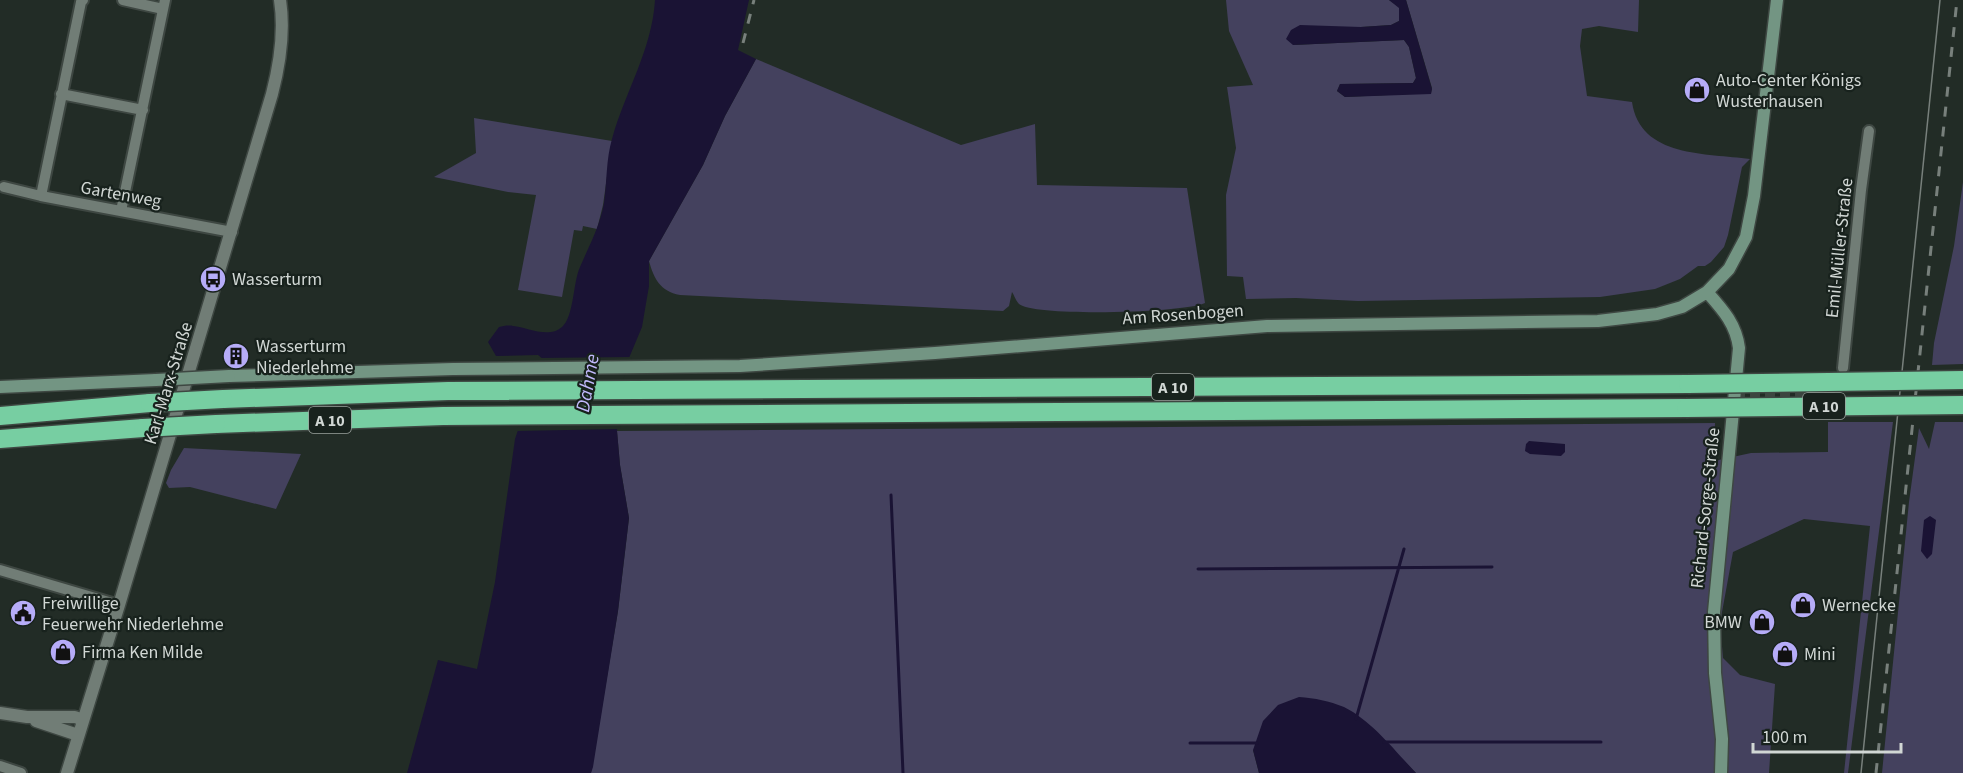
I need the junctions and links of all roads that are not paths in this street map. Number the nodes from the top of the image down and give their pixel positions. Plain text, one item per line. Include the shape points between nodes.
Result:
1 (83, 0) edge
2 (123, 0) edge
3 (280, 0) edge
4 (1777, 0) edge
5 (164, 4) edge
6 (61, 94) junction
7 (142, 110) junction
8 (1869, 131) dead end
9 (4, 187) dead end
10 (41, 196) junction
11 (121, 212) junction
12 (232, 232) junction
13 (1707, 292) junction
14 (1844, 368) dead end
15 (1963, 380) edge
16 (0, 387) edge
17 (1963, 405) edge
18 (0, 416) edge
19 (0, 440) edge
20 (0, 570) edge
21 (119, 606) junction
22 (0, 713) edge
23 (27, 717) junction
24 (83, 720) junction
25 (78, 735) junction
26 (0, 766) edge
27 (21, 773) edge
28 (67, 773) edge
29 (1721, 773) edge

1 - 6 street
2 - 5 street
3 - 12 street, Karl-Marx-Straße via 278,72
4 - 13 main road, Am Rosenbogen via 1749,227 1736,259
5 - 7 street
6 - 7 street
6 - 10 street
7 - 11 street
8 - 14 street, Emil-Müller-Straße
9 - 10 street, Gartenweg
10 - 11 street, Gartenweg
11 - 12 street, Gartenweg
12 - 21 street, Karl-Marx-Straße
13 - 16 main road, Am Rosenbogen, bridge via 1676,309 1625,319 1267,326 804,362 453,369
13 - 29 main road, Richard-Sorge-Straße via 1730,319 1739,348 1714,612
15 - 18 highway, A 10, bridge via 448,391 150,403
17 - 19 highway, A 10, bridge via 443,416 142,428
20 - 21 street
21 - 24 street, Karl-Marx-Straße
22 - 23 street
23 - 24 street
23 - 25 street
24 - 25 street, Karl-Marx-Straße
25 - 28 street, Karl-Marx-Straße
26 - 27 street

